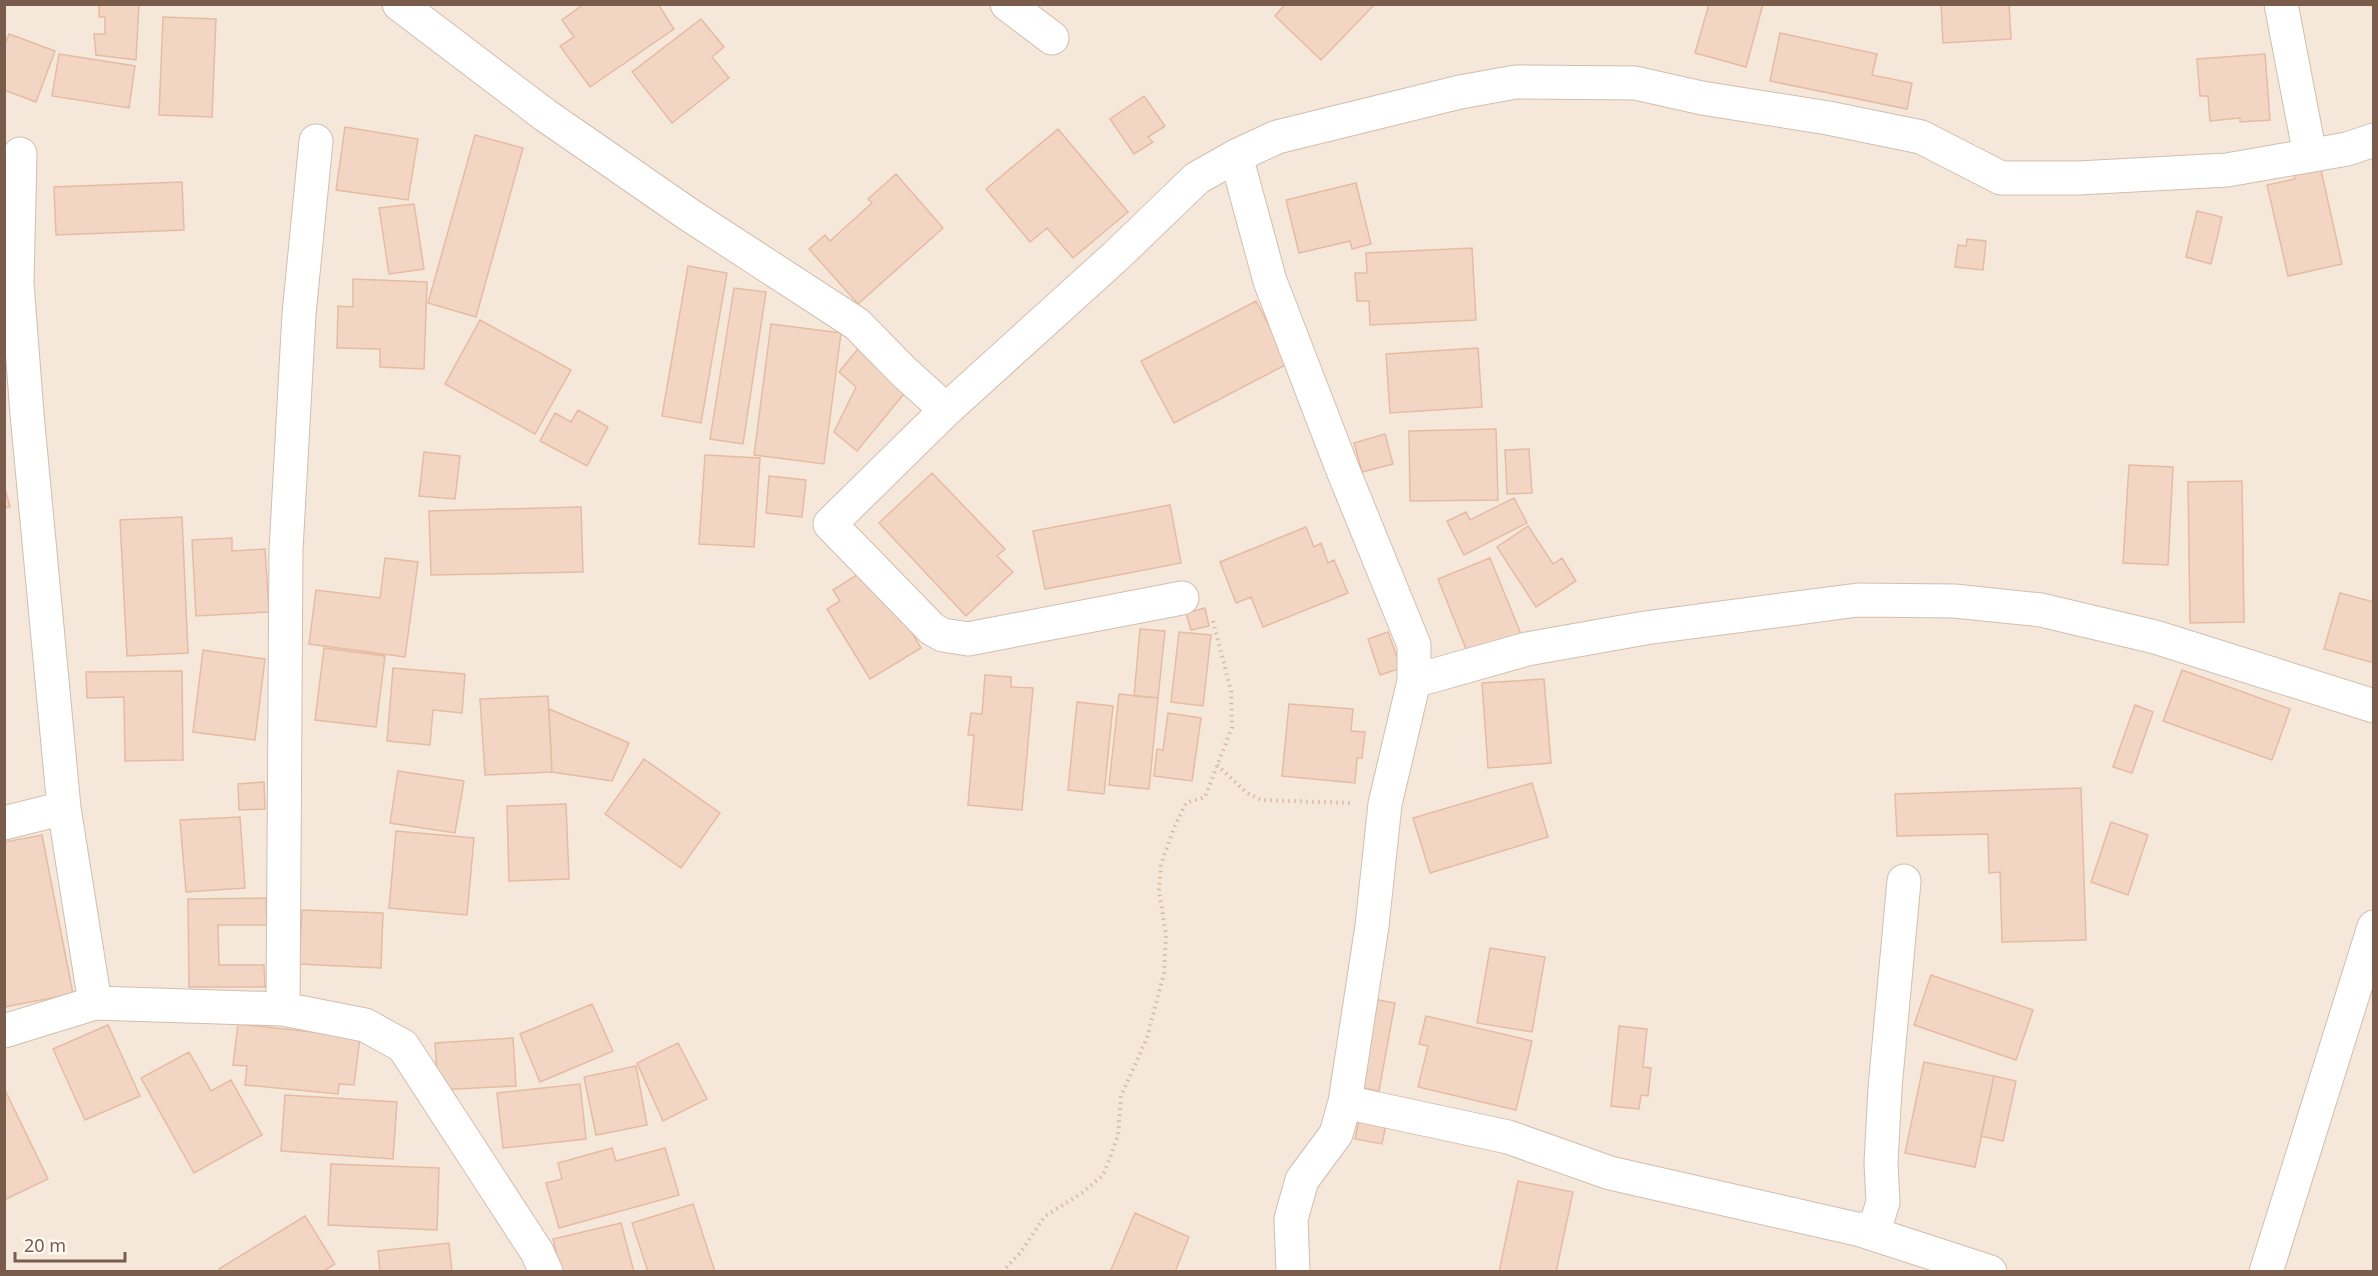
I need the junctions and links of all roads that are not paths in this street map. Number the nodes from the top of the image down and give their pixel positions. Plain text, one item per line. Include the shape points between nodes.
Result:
1 (399, 4) edge
2 (1007, 4) edge
3 (2282, 4) edge
4 (1052, 38) dead end
5 (2373, 140) edge
6 (316, 141) dead end
7 (20, 154) dead end
8 (2310, 155) junction
9 (1236, 156) junction
10 (946, 410) junction
11 (1182, 598) road end
12 (1414, 681) junction
13 (2373, 706) edge
14 (64, 808) junction
15 (4, 824) edge
16 (1904, 881) dead end
17 (2373, 927) edge
18 (94, 1004) junction
19 (283, 1009) junction
20 (4, 1031) edge
21 (1345, 1102) junction
22 (1861, 1230) junction
23 (546, 1272) edge
24 (1293, 1272) edge
25 (1990, 1272) edge
26 (2266, 1272) edge

1 - 10 street via 544,115 857,324
2 - 4 street
3 - 8 street
5 - 8 street
6 - 19 street via 299,314 286,550
7 - 14 street via 17,283
8 - 9 street via 2227,170 2001,178 1921,136 1635,83 1516,82 1277,137
9 - 10 street via 1197,178
9 - 12 street via 1270,281 1414,645
10 - 11 street via 830,524 932,629 968,639
12 - 13 street via 1527,649 1644,628 1858,600 1954,601 2041,610 2155,637
12 - 21 street via 1385,804 1372,927
14 - 15 street
14 - 18 street
16 - 22 street via 1885,1088 1883,1202 1876,1225
17 - 26 street
18 - 19 street
18 - 20 street
19 - 23 street via 365,1025 403,1046 537,1252
21 - 22 street via 1508,1137 1610,1173
21 - 24 street via 1336,1134 1302,1180 1291,1219
22 - 25 street

